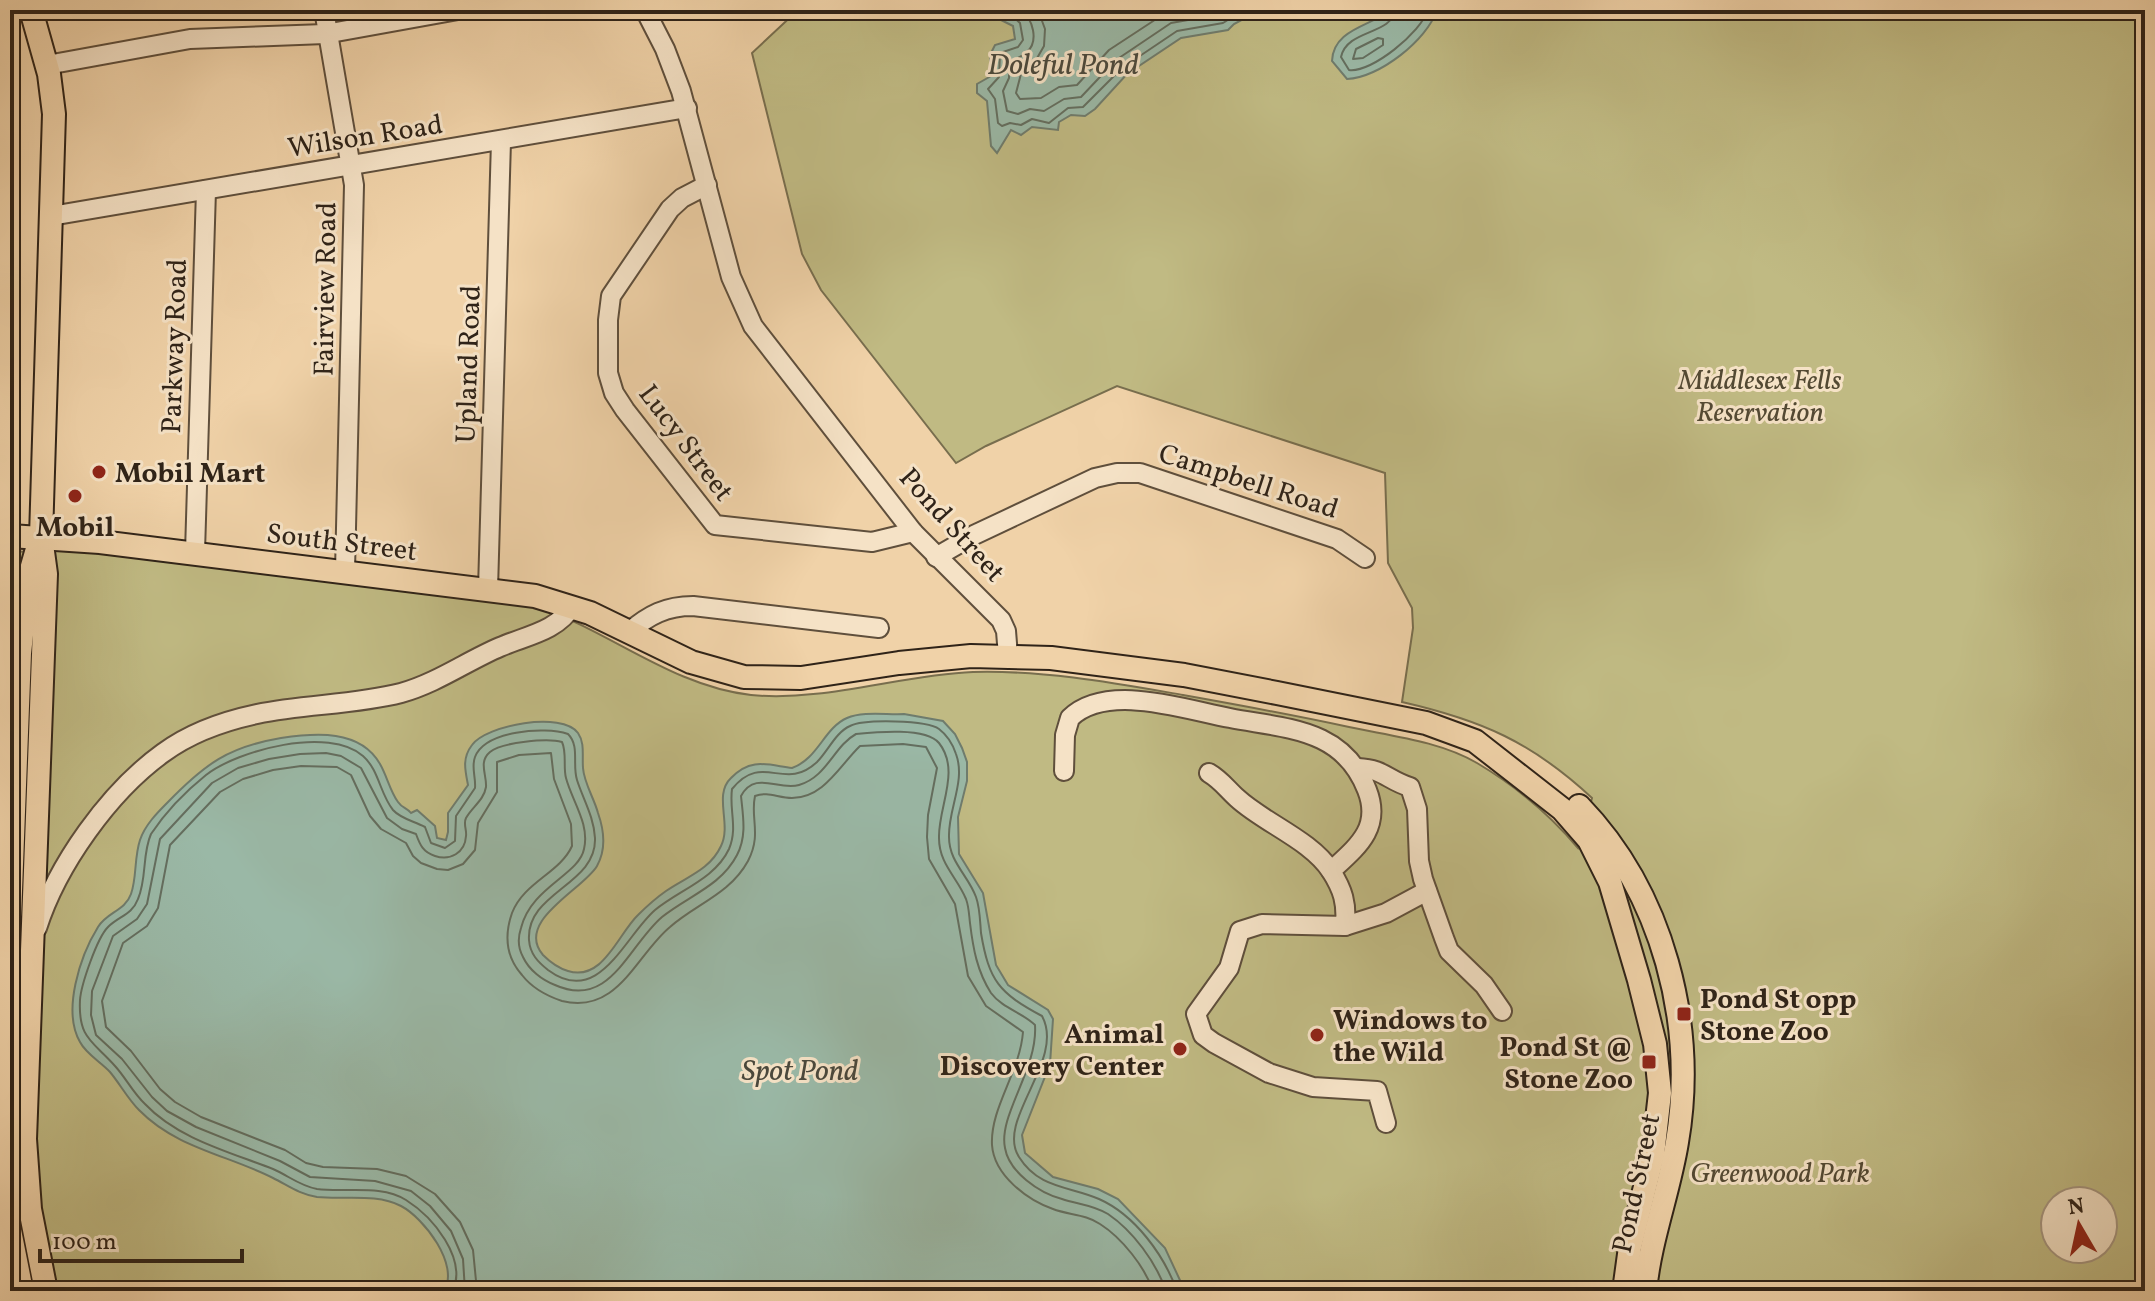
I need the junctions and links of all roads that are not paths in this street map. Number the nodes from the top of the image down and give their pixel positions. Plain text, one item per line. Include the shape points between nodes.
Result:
1 (31, 10) edge
2 (324, 10) edge
3 (458, 10) edge
4 (645, 10) edge
5 (329, 33) junction
6 (47, 65) junction
7 (687, 108) junction
8 (501, 141) junction
9 (352, 166) junction
10 (707, 185) junction
11 (206, 190) junction
12 (51, 216) junction
13 (913, 532) junction
14 (10, 536) edge
15 (41, 537) junction
16 (195, 552) junction
17 (936, 557) junction
18 (1365, 558) dead end
19 (345, 571) junction
20 (488, 589) junction
21 (572, 606) junction
22 (879, 628) dead end
23 (629, 632) junction
24 (1008, 656) junction
25 (1475, 741) junction
26 (1358, 768) junction
27 (1064, 771) dead end
28 (1209, 773) dead end
29 (1331, 871) junction
30 (1427, 891) junction
31 (10, 917) edge
32 (1345, 926) junction
33 (32, 942) junction
34 (1502, 1011) dead end
35 (1386, 1123) dead end
36 (10, 1230) edge
37 (22, 1291) edge
38 (46, 1291) edge
39 (1624, 1291) edge
40 (1645, 1291) edge

1 - 6 main road
2 - 5 street, Fairview Road
3 - 5 street
4 - 7 street, Pond Street
5 - 6 street via 196,39
5 - 9 street, Fairview Road
6 - 12 main road via 54,114
7 - 8 street, Wilson Road
7 - 10 street, Pond Street
8 - 9 street, Wilson Road
8 - 20 street, Upland Road
9 - 11 street, Wilson Road
9 - 19 street, Fairview Road
10 - 13 street, Pond Street via 731,277 753,326
10 - 13 street, Lucy Street via 670,209 611,296 607,367 614,393 715,525 872,542
11 - 12 street, Wilson Road
11 - 16 street, Parkway Road
12 - 15 main road
13 - 17 street, Pond Street
14 - 15 main road, South Street
15 - 16 main road, South Street
15 - 31 main road via 28,580 20,653
15 - 33 main road via 46,574
16 - 19 main road, South Street
17 - 18 street, Campbell Road via 1095,478 1125,472 1337,539
17 - 24 street, Pond Street via 1001,620
19 - 20 main road, South Street
20 - 21 main road, South Street
21 - 23 main road, South Street
21 - 33 street via 556,625 425,685 369,699 256,714 175,745 135,776 93,826 49,897
22 - 23 street via 693,606 655,613
23 - 24 main road, South Street via 702,667 762,679 931,659
24 - 25 main road, Pond Street via 1184,675 1426,723
25 - 39 main road, Pond Street via 1562,809 1589,840 1614,892 1642,993 1659,1064 1659,1113
25 - 40 main road, Pond Street via 1530,764 1608,838 1637,887 1671,977 1682,1041 1682,1108
26 - 27 street via 1344,752 1318,737 1135,700 1098,704 1073,715 1066,729
26 - 29 street via 1372,805 1371,823
26 - 30 street via 1377,769 1410,787
28 - 29 street
29 - 32 street via 1343,890
30 - 32 street via 1386,913
30 - 34 street via 1449,951
32 - 35 street via 1262,924 1240,931 1229,968 1196,1014 1203,1035 1269,1073 1313,1087 1377,1091
33 - 38 main road via 26,1162
36 - 37 main road

